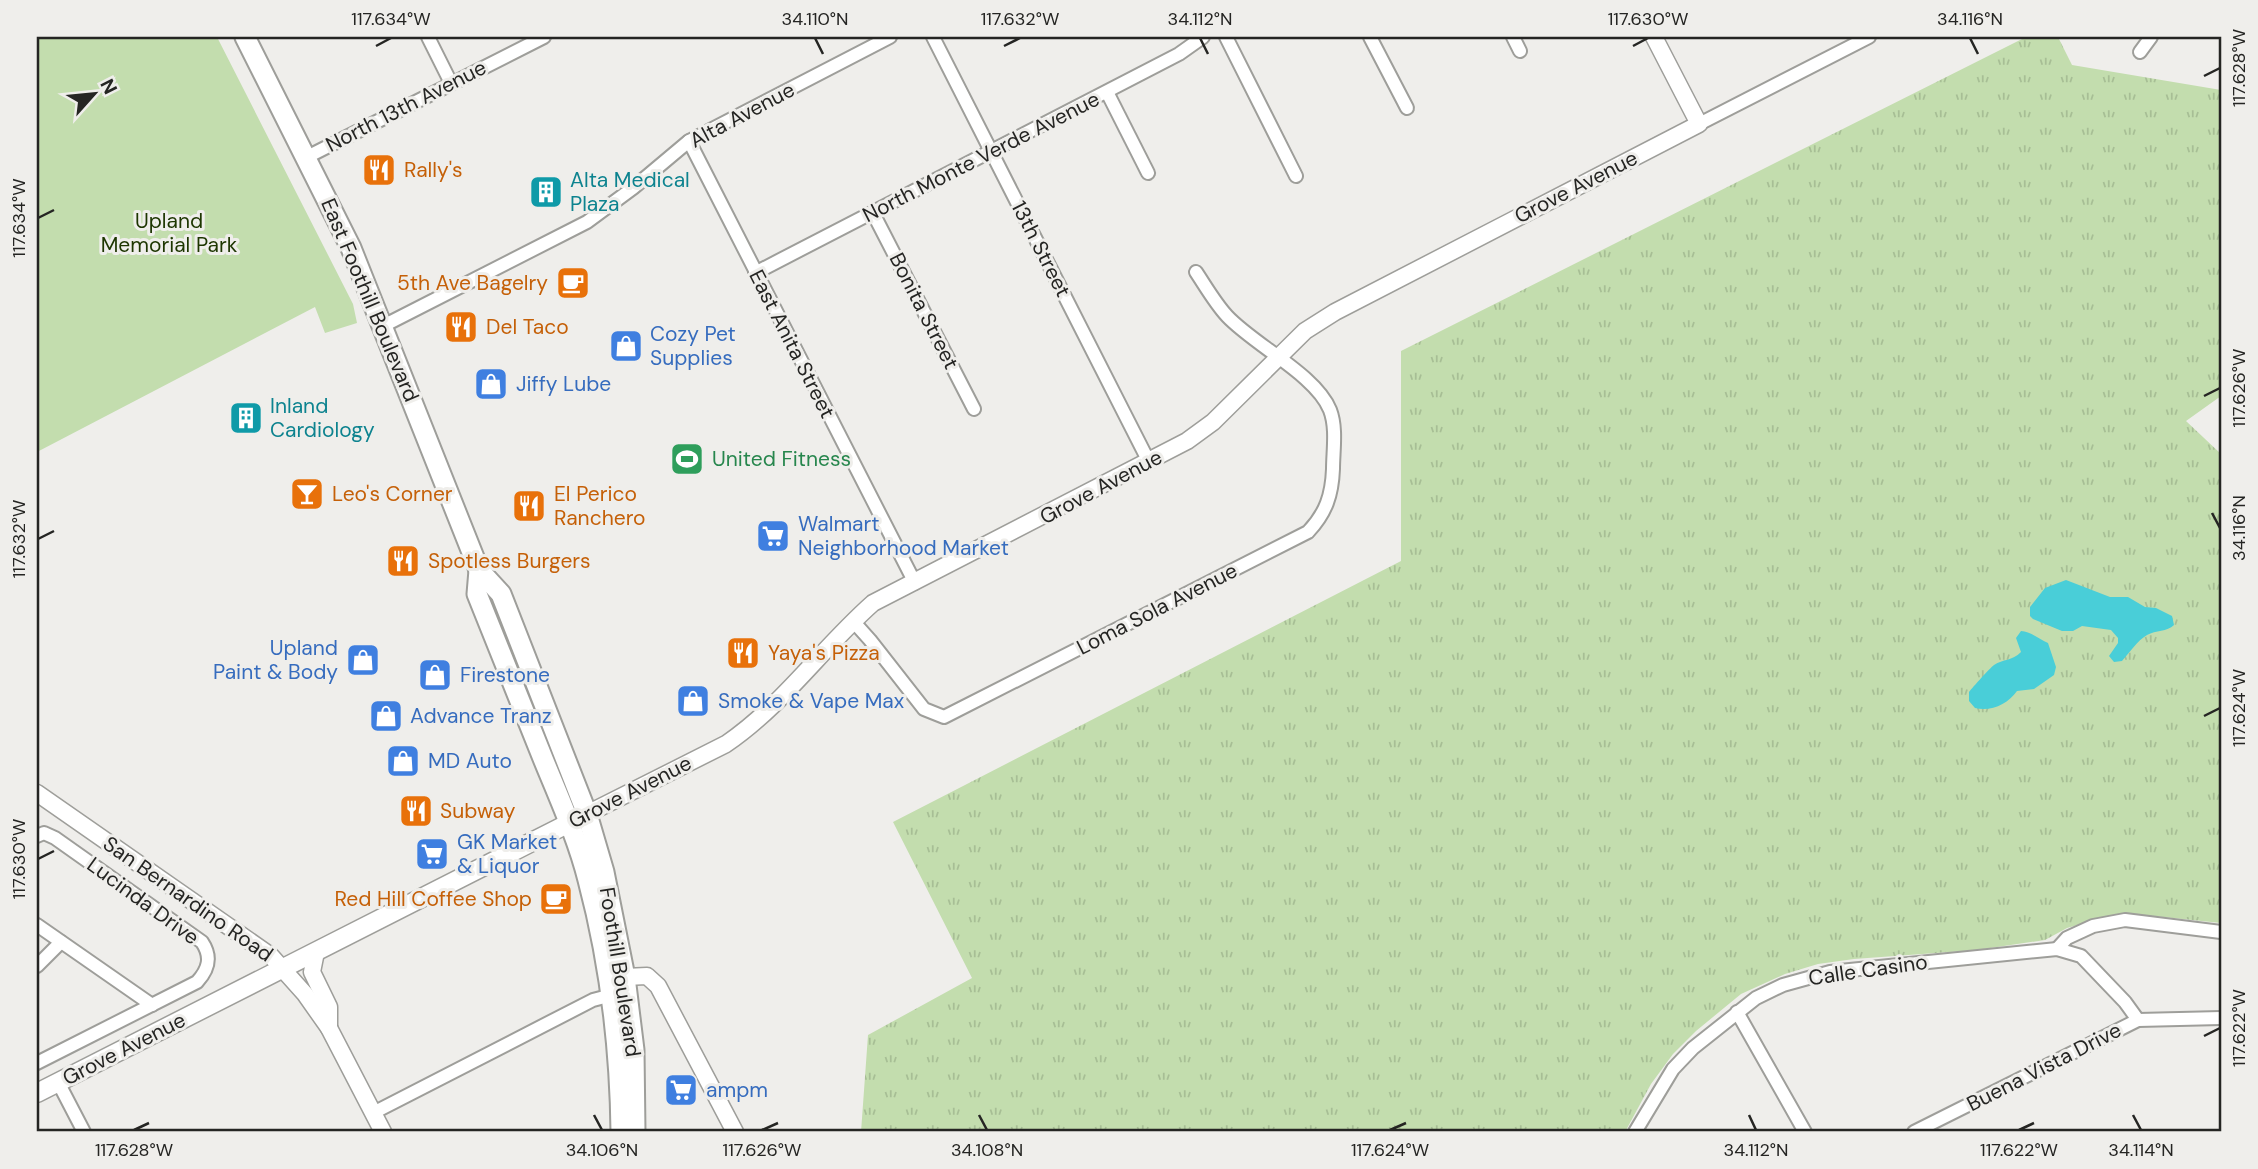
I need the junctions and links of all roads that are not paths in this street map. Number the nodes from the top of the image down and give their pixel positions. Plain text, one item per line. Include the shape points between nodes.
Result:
1 (245, 37) edge
2 (428, 37) edge
3 (544, 37) edge
4 (890, 37) edge
5 (933, 37) edge
6 (1203, 37) edge
7 (1226, 37) edge
8 (1370, 37) edge
9 (1513, 37) edge
10 (1654, 37) edge
11 (1869, 37) edge
12 (2151, 37) edge
13 (1520, 51) dead end
14 (2140, 52) dead end
15 (452, 83) junction
16 (1107, 92) junction
17 (1407, 108) dead end
18 (1699, 124) junction
19 (689, 142) junction
20 (992, 151) junction
21 (307, 157) junction
22 (1148, 173) dead end
23 (1296, 176) dead end
24 (873, 213) junction
25 (1196, 272) dead end
26 (755, 273) junction
27 (383, 326) junction
28 (1277, 358) junction
29 (974, 409) dead end
30 (1149, 462) junction
31 (479, 570) junction
32 (915, 583) junction
33 (853, 621) junction
34 (37, 793) edge
35 (587, 814) junction
36 (569, 823) junction
37 (37, 836) edge
38 (37, 925) edge
39 (2221, 932) edge
40 (61, 943) junction
41 (2056, 949) junction
42 (316, 952) junction
43 (37, 966) edge
44 (284, 969) junction
45 (625, 977) junction
46 (612, 995) junction
47 (152, 1004) junction
48 (1737, 1012) junction
49 (2221, 1018) edge
50 (2138, 1020) junction
51 (329, 1028) junction
52 (37, 1063) edge
53 (58, 1082) junction
54 (37, 1093) edge
55 (373, 1113) junction
56 (84, 1132) edge
57 (383, 1132) edge
58 (621, 1132) edge
59 (635, 1132) edge
60 (735, 1132) edge
61 (1635, 1132) edge
62 (1805, 1132) edge
63 (1914, 1132) edge

1 - 21 main road, East Foothill Boulevard
2 - 15 street
3 - 15 street, North 13th Avenue
4 - 19 street, Alta Avenue
5 - 20 street, 13th Street
6 - 16 street, North Monte Verde Avenue
7 - 23 street
8 - 17 street
9 - 13 street
10 - 18 street
11 - 18 street, Grove Avenue
12 - 14 street
15 - 21 street, North 13th Avenue
16 - 20 street, North Monte Verde Avenue
16 - 22 street
18 - 28 street, Grove Avenue via 1335,312 1305,331
19 - 26 street, East Anita Street
19 - 27 street, Alta Avenue via 587,222
20 - 24 street, North Monte Verde Avenue
20 - 30 street, 13th Street
21 - 27 main road, East Foothill Boulevard
24 - 26 street, North Monte Verde Avenue
24 - 29 street, Bonita Street
25 - 28 street, Loma Sola Avenue via 1227,316
26 - 32 street, East Anita Street
27 - 31 main road, East Foothill Boulevard
28 - 30 street, Grove Avenue via 1213,422
28 - 33 street, Loma Sola Avenue via 1316,389 1330,411 1334,434 1328,505 1308,532 944,717 924,709
30 - 32 street, Grove Avenue
31 - 35 main road, East Foothill Boulevard via 501,594
31 - 36 main road, East Foothill Boulevard via 477,594
32 - 33 street, Grove Avenue via 877,601
33 - 35 street, Grove Avenue via 747,729
34 - 44 street, San Bernardino Road
35 - 36 main road, Grove Avenue
35 - 45 main road, Foothill Boulevard
36 - 42 main road, Grove Avenue
36 - 46 main road, Foothill Boulevard via 588,879
37 - 47 street, Lucinda Drive via 44,833 55,838 202,942 209,952 209,963 197,982
38 - 40 street
39 - 41 street via 2125,920 2093,926 2067,938
40 - 43 street
40 - 47 street
41 - 48 street, Calle Casino via 1830,972 1783,985
41 - 50 street, Calle Casino via 2081,956
42 - 44 main road, Grove Avenue
42 - 51 street via 312,972 329,1007
44 - 51 street, San Bernardino Road
44 - 53 main road, Grove Avenue
45 - 59 main road, Foothill Boulevard via 634,1050
45 - 60 street via 648,976 658,986
46 - 55 street via 593,1000
46 - 58 main road, Foothill Boulevard
47 - 52 street, Lucinda Drive
48 - 61 street, Calle Casino via 1673,1069
48 - 62 street
49 - 50 street, Buena Vista Drive
50 - 63 street, Buena Vista Drive
51 - 55 street, San Bernardino Road
53 - 54 main road, Grove Avenue
53 - 56 street
55 - 57 street, San Bernardino Road

